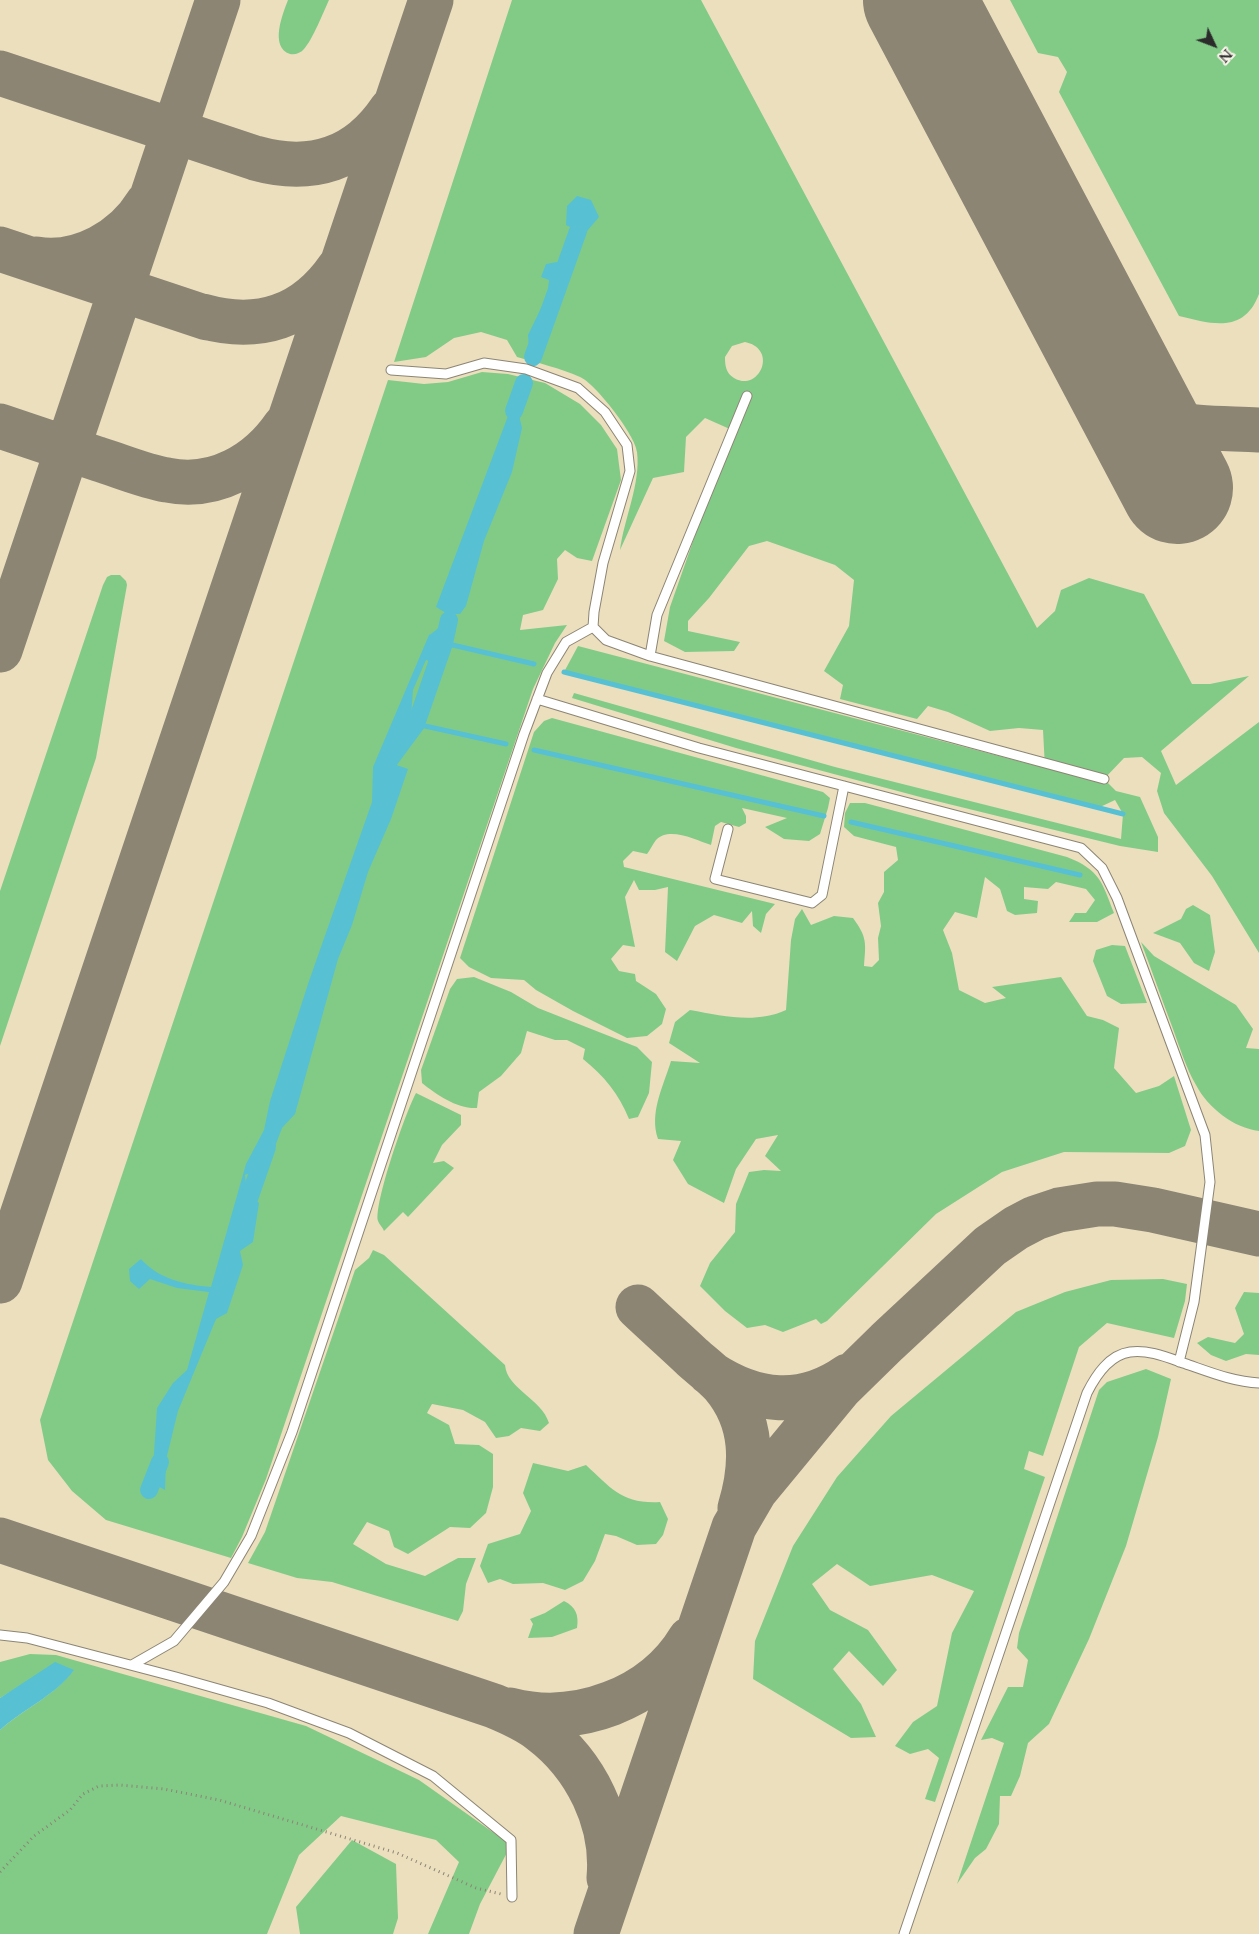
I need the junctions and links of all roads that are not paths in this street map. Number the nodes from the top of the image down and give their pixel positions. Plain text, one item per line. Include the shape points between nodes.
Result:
1 (391, 370) dead end
2 (746, 396) dead end
3 (593, 627) junction
4 (650, 656) junction
5 (537, 699) junction
6 (1104, 779) dead end
7 (844, 786) junction
8 (728, 829) dead end
9 (1179, 1362) junction
10 (1259, 1383) edge
11 (0, 1636) edge
12 (132, 1665) junction
13 (512, 1897) road end
14 (904, 1934) edge

1 - 3 lane via 446,374 484,363 526,369 578,388 605,412 627,446 630,471 603,563
2 - 4 lane via 657,615
3 - 4 lane via 606,640
3 - 5 lane via 566,642 547,673
4 - 6 lane
5 - 7 lane via 699,748
5 - 12 lane via 292,1432 251,1536 224,1582 174,1641
7 - 8 lane via 822,895 812,903 714,879
7 - 9 lane via 1081,848 1102,868 1118,898 1206,1135 1210,1182 1194,1302
9 - 10 lane via 1245,1383
9 - 14 lane via 1146,1352 1117,1356 1104,1366 1087,1393
11 - 12 lane via 28,1638
12 - 13 lane via 277,1706 349,1733 433,1776 510,1840

